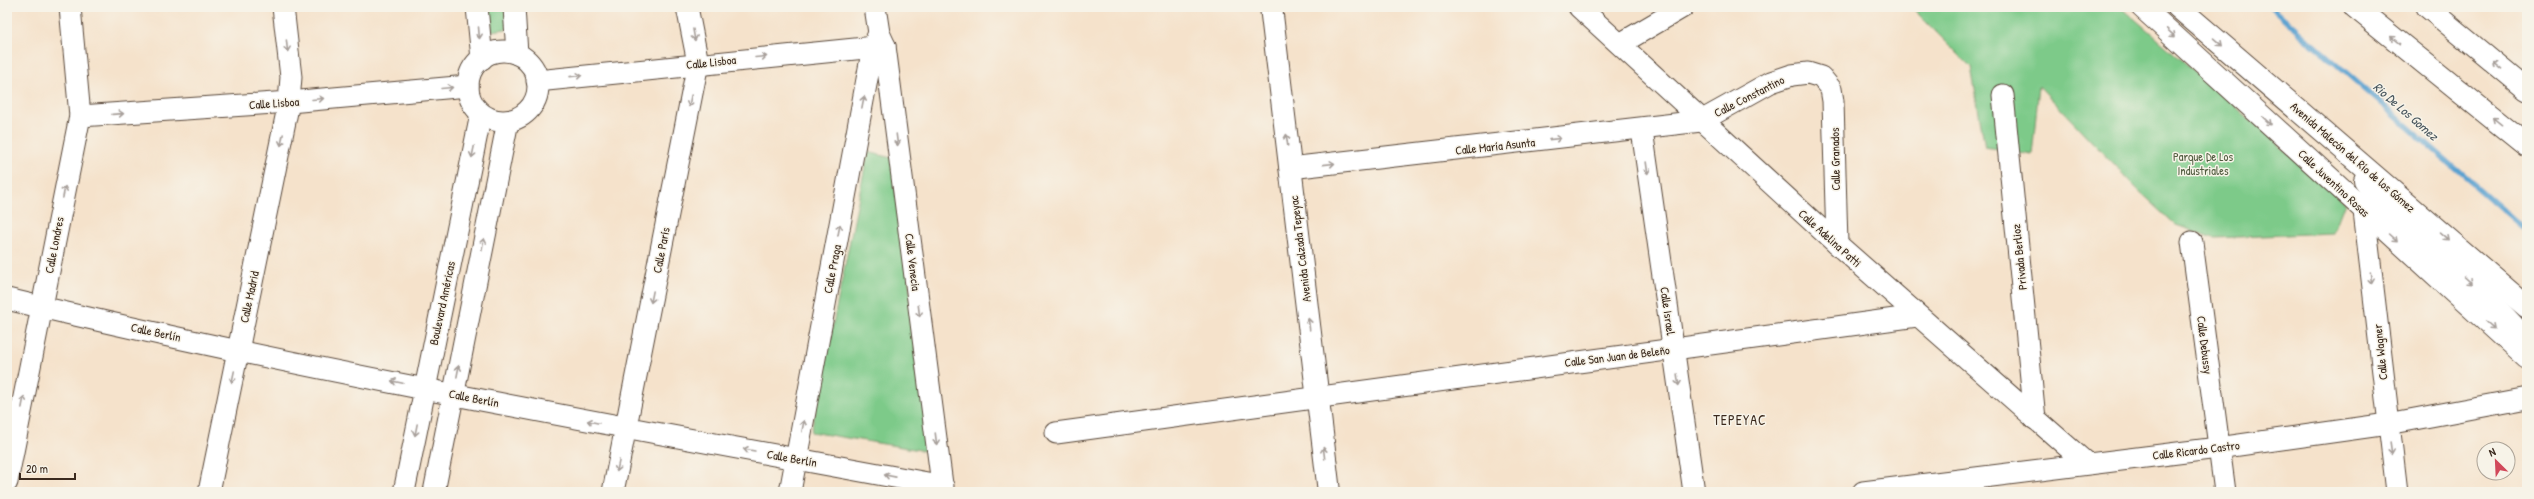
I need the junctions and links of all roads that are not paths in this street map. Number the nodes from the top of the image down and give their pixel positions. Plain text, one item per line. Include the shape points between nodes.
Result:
1 (70, 7) edge
2 (283, 7) edge
3 (477, 7) edge
4 (514, 7) edge
5 (687, 7) edge
6 (875, 7) edge
7 (1271, 7) edge
8 (1579, 7) edge
9 (1683, 7) edge
10 (2142, 7) edge
11 (2178, 7) edge
12 (2355, 7) edge
13 (2427, 7) edge
14 (879, 42) junction
15 (1620, 44) junction
16 (517, 54) junction
17 (482, 59) junction
18 (698, 63) junction
19 (1821, 77) joint
20 (537, 81) junction
21 (468, 86) junction
22 (2527, 90) edge
23 (2003, 94) dead end
24 (289, 102) junction
25 (481, 114) junction
26 (80, 116) junction
27 (508, 121) junction
28 (1701, 121) junction
29 (1642, 130) junction
30 (2527, 146) edge
31 (2357, 160) junction
32 (1290, 168) junction
33 (2364, 211) junction
34 (2192, 242) dead end
35 (1837, 244) junction
36 (7, 299) edge
37 (41, 307) junction
38 (2527, 307) edge
39 (1917, 316) junction
40 (2527, 340) edge
41 (1673, 349) junction
42 (238, 350) junction
43 (2527, 358) edge
44 (424, 388) junction
45 (453, 394) junction
46 (1317, 396) junction
47 (2527, 398) edge
48 (2035, 419) junction
49 (2388, 424) junction
50 (626, 429) junction
51 (1056, 433) dead end
52 (2218, 448) junction
53 (797, 459) junction
54 (2086, 463) junction
55 (7, 482) edge
56 (1975, 485) edge
57 (943, 489) edge
58 (209, 492) edge
59 (404, 492) edge
60 (434, 492) edge
61 (612, 492) edge
62 (790, 492) edge
63 (1329, 492) edge
64 (1694, 492) edge
65 (1863, 492) edge
66 (2225, 492) edge
67 (2397, 492) edge

1 - 26 street, Calle Londres
2 -> 24 street, Calle Madrid via 291,77
3 -> 17 street
4 - 16 street
5 -> 18 street, Calle París
6 - 14 street, Calle Venecia
32 -> 7 street, Avenida Calzada Tepeyac
8 - 15 street, Calle Adelina Patti
9 - 15 street
10 -> 33 street, Calle Juventino Rosas
11 -> 31 street, Avenida Malecón del Río de los Gómez
30 -> 12 street
22 -> 13 street
18 -> 14 street, Calle Lisboa
53 -> 14 street, Calle Praga
14 -> 57 street, Calle Venecia
15 - 28 street, Calle Adelina Patti
16 - 17 street via 499,52
16 - 20 street via 531,65
17 - 21 street via 472,71
20 -> 18 street, Calle Lisboa
18 -> 50 street, Calle París
19 - 28 street, Calle Constantino via 1808,73 1772,82
19 - 35 street, Calle Granados via 1830,89 1833,101
20 - 27 street via 538,92 528,111
24 -> 21 street, Calle Lisboa
21 - 25 street via 472,101
23 - 48 street, Privada Berlioz
26 -> 24 street, Calle Lisboa
24 -> 42 street, Calle Madrid
25 - 27 street via 494,120
25 -> 44 street, Boulevard Américas
37 -> 26 street, Calle Londres
45 -> 27 street
28 - 29 street, Calle María Asunta
28 - 35 street, Calle Adelina Patti
32 -> 29 street, Calle María Asunta
29 -> 41 street, Calle Israel
31 -> 38 street, Avenida Malecón del Río de los Gómez
31 -> 40 street via 2371,190 2385,206 2480,291
46 -> 32 street, Avenida Calzada Tepeyac
33 -> 43 street, Calle Juventino Rosas
33 -> 49 street, Calle Wagner
34 - 52 street, Calle Debussy
35 - 39 street, Calle Adelina Patti
36 - 37 street, Calle Berlín
37 - 42 street, Calle Berlín
55 -> 37 street, Calle Londres
39 - 41 street, Calle San Juan de Beleño
39 - 48 street, Calle Adelina Patti
41 - 46 street, Calle San Juan de Beleño
41 -> 64 street, Calle Israel
44 -> 42 street, Calle Berlín
42 -> 58 street, Calle Madrid
44 - 45 street, Calle Berlín
44 -> 59 street, Boulevard Américas
50 -> 45 street, Calle Berlín
45 - 60 street
46 - 51 street, Calle San Juan de Beleño
63 -> 46 street, Avenida Calzada Tepeyac
47 - 49 street, Calle Ricardo Castro
48 - 54 street, Calle Adelina Patti
49 - 52 street, Calle Ricardo Castro
49 -> 67 street, Calle Wagner
53 -> 50 street, Calle Berlín
50 -> 61 street, Calle París
52 - 54 street, Calle Ricardo Castro
52 - 66 street, Calle Debussy
57 -> 53 street, Calle Berlín
53 - 62 street, Calle Praga
54 - 56 street, Calle Ricardo Castro
56 - 65 street, Calle Ricardo Castro

